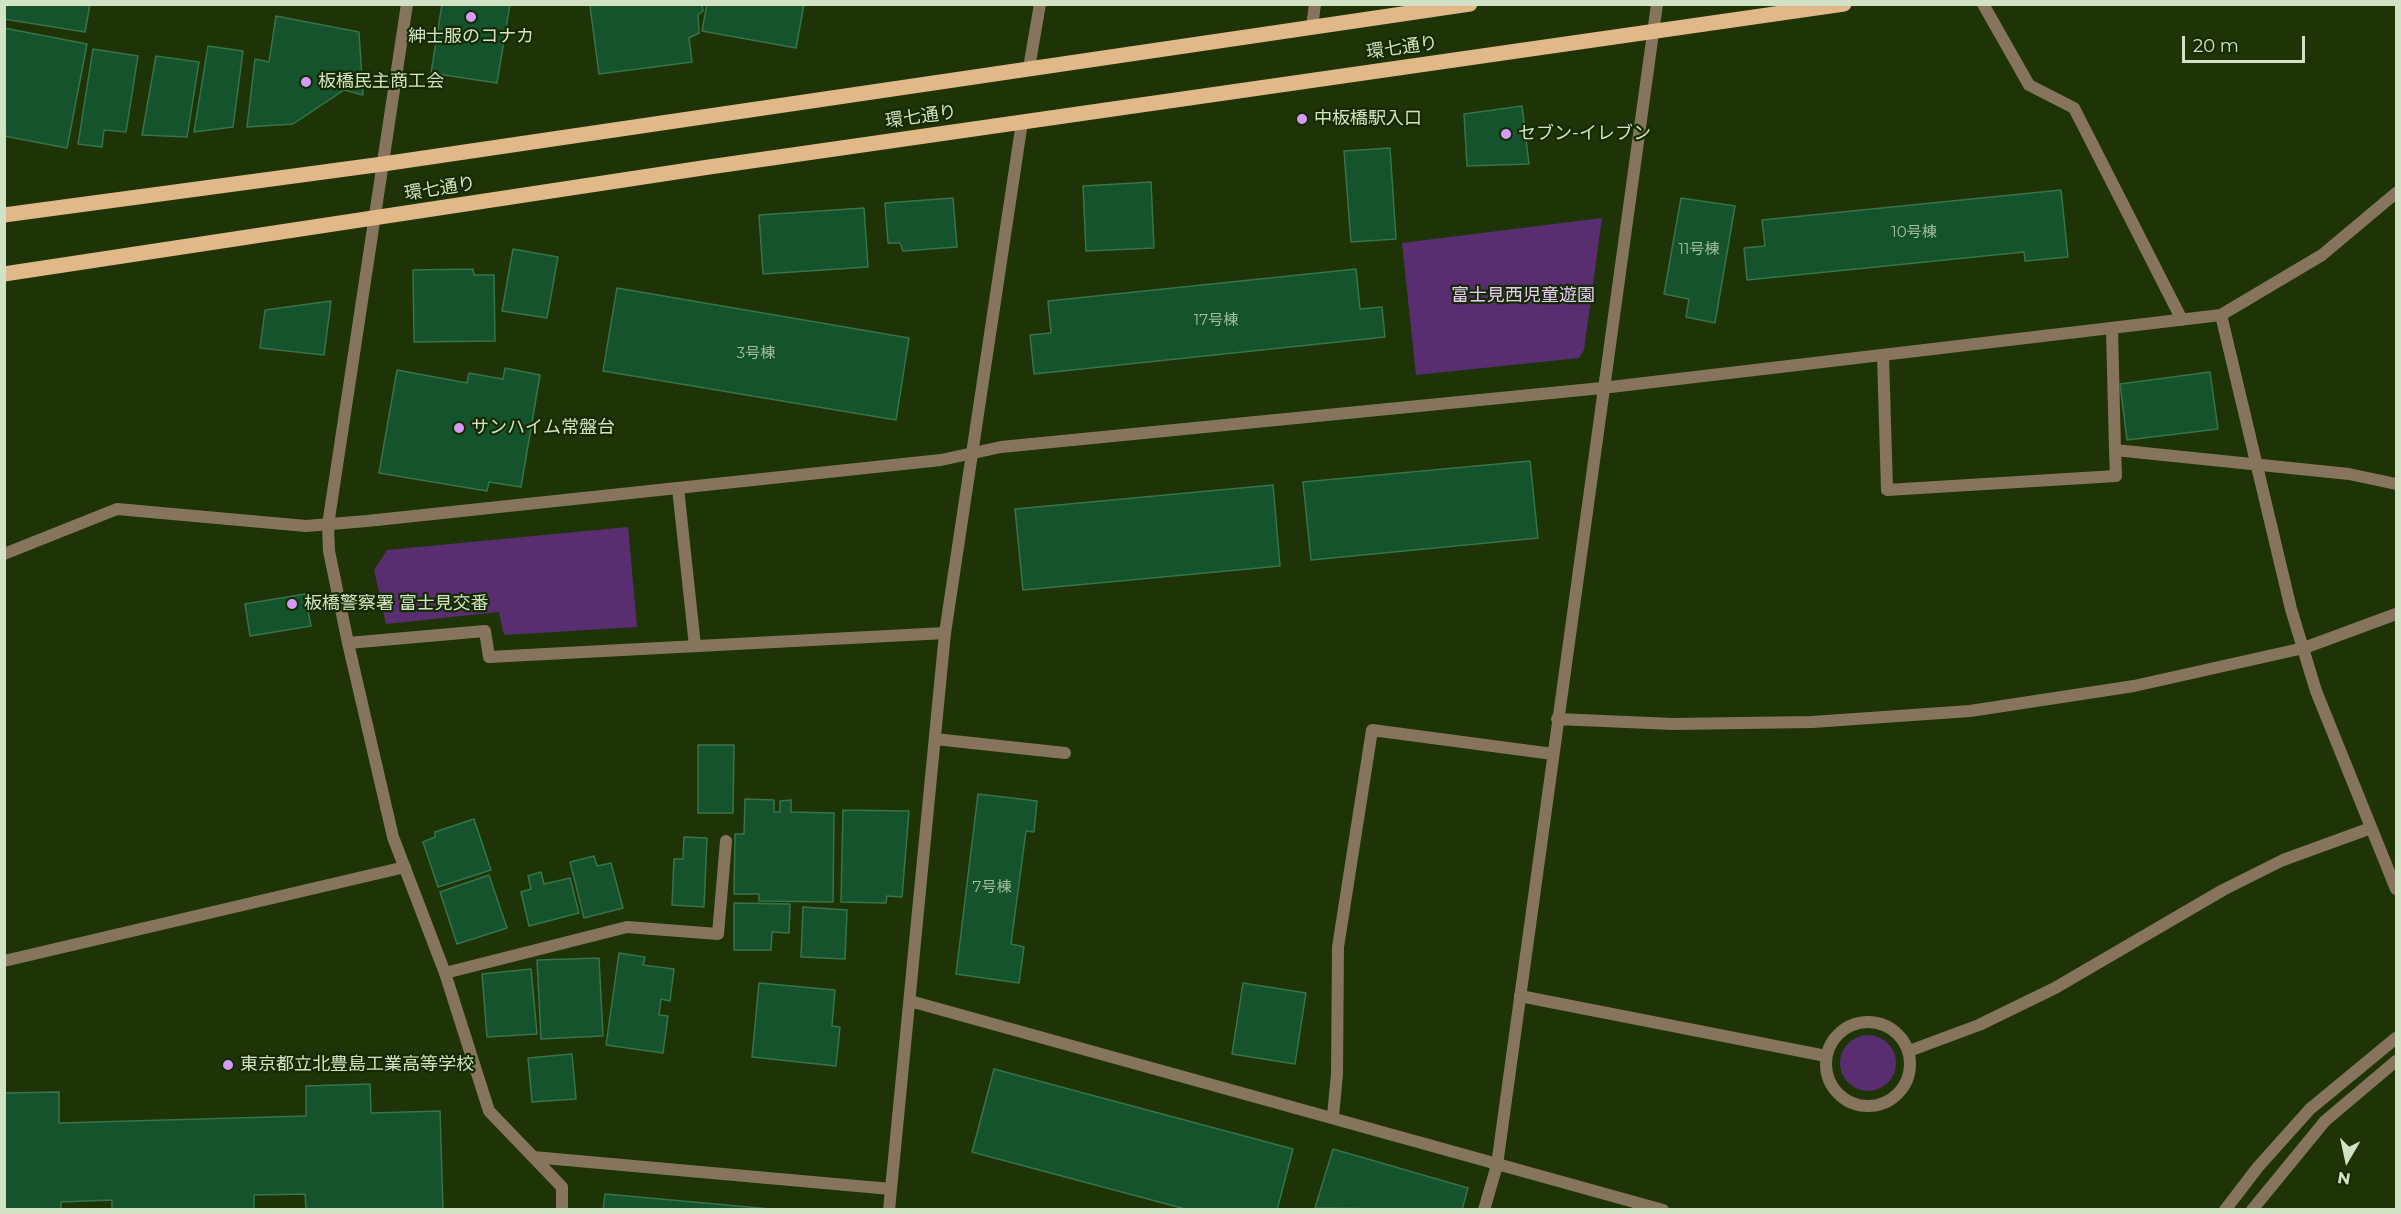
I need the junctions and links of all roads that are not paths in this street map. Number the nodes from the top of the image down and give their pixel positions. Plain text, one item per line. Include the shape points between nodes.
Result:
1 (407, 4) edge
2 (1040, 4) edge
3 (1315, 4) edge
4 (1470, 4) edge
5 (1657, 4) edge
6 (1844, 4) edge
7 (1983, 4) edge
8 (1312, 27) junction
9 (1654, 32) junction
10 (1029, 68) junction
11 (1022, 122) junction
12 (383, 164) junction
13 (2396, 194) edge
14 (4, 215) edge
15 (374, 219) junction
16 (4, 274) edge
17 (2221, 315) junction
18 (2182, 320) junction
19 (2112, 328) junction
20 (1883, 355) junction
21 (1602, 388) junction
22 (2115, 450) junction
23 (971, 453) junction
24 (2257, 467) junction
25 (2397, 484) edge
26 (678, 488) junction
27 (328, 525) junction
28 (4, 554) edge
29 (2397, 614) edge
30 (945, 633) junction
31 (348, 644) junction
32 (696, 646) junction
33 (2304, 648) junction
34 (1557, 719) junction
35 (935, 739) junction
36 (1065, 753) dead end
37 (1553, 754) junction
38 (2371, 828) junction
39 (726, 840) dead end
40 (405, 867) junction
41 (2397, 889) edge
42 (4, 961) edge
43 (446, 974) junction
44 (1520, 996) junction
45 (910, 1001) junction
46 (2397, 1038) edge
47 (1909, 1051) junction
48 (1826, 1056) junction
49 (2397, 1061) edge
50 (1333, 1116) junction
51 (533, 1157) junction
52 (1497, 1165) junction
53 (891, 1189) junction
54 (562, 1209) edge
55 (889, 1209) edge
56 (1484, 1209) edge
57 (1663, 1209) edge
58 (2225, 1209) edge
59 (2252, 1209) edge

1 - 12 street
2 - 10 street
3 - 8 street
4 - 8 main road, 環七通り
5 - 9 street
6 - 9 main road, 環七通り
7 - 18 street via 2029,85 2074,108
8 - 10 main road, 環七通り
9 - 11 main road, 環七通り
9 - 21 street
10 - 12 main road, 環七通り
11 - 15 main road, 環七通り
11 - 23 street
12 - 14 main road, 環七通り
12 - 15 street
13 - 17 street via 2322,255
15 - 16 main road, 環七通り
15 - 27 street
17 - 18 street
17 - 24 street
18 - 19 street
19 - 20 street
19 - 22 street
20 - 21 street
20 - 22 street via 1887,490 2116,476
21 - 23 street
21 - 34 street
22 - 24 street
23 - 26 street via 940,460
23 - 30 street
24 - 25 street via 2349,474
24 - 33 street
26 - 27 street
26 - 32 street
27 - 28 street via 117,509
27 - 31 street via 329,551
29 - 33 street
30 - 32 street
30 - 35 street
31 - 32 street via 485,631 489,657
31 - 40 street via 393,837
33 - 34 street via 2134,686 1970,711 1812,722 1673,724
33 - 38 street via 2316,691
34 - 37 street
35 - 36 street
35 - 45 street
37 - 44 street
37 - 50 street via 1372,730 1338,947
38 - 41 street
38 - 47 street via 2283,860 2223,890 2055,988 1979,1025
39 - 43 street via 718,934 627,927
40 - 42 street
40 - 43 street
43 - 51 street via 489,1111
44 - 48 street
44 - 52 street
45 - 50 street
45 - 53 street
46 - 58 street via 2310,1109
47 - 48 street via 1892,1028 1865,1021 1840,1032
47 - 48 street via 1909,1078 1902,1090 1891,1100 1864,1106 1839,1094 1830,1083
49 - 59 street via 2325,1121
50 - 52 street
51 - 53 street
51 - 54 street via 562,1186
52 - 56 street
52 - 57 street
53 - 55 street

